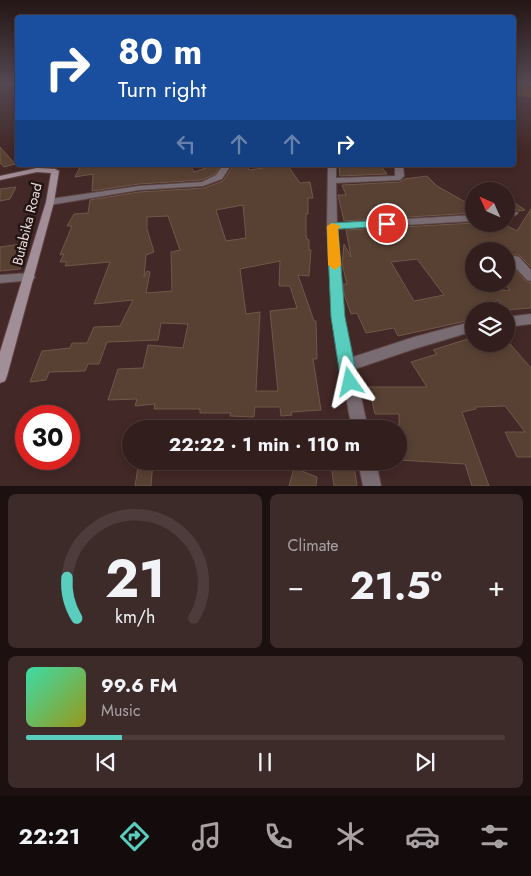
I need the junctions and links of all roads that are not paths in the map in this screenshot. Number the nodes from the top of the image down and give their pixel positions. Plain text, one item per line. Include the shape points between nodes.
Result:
1 (226, 167) edge
2 (332, 167) edge
3 (399, 167) edge
4 (57, 168) edge
5 (0, 178) edge
6 (332, 181) junction
7 (50, 202) junction
8 (465, 219) edge
9 (332, 226) junction
10 (515, 260) dead end
11 (29, 277) junction
12 (531, 277) edge
13 (0, 279) edge
14 (531, 319) edge
15 (515, 321) edge
16 (465, 329) edge
17 (346, 366) junction
18 (0, 376) edge
19 (358, 420) edge
20 (369, 470) edge
21 (372, 486) edge

1 - 7 street via 219,177 203,184 140,188
2 - 6 street
3 - 6 street via 400,176 397,178
4 - 5 main road
4 - 7 main road, Butabika Road
6 - 9 street
7 - 11 main road, Butabika Road
8 - 9 street
9 - 17 street via 338,317
10 - 12 street
11 - 13 street
11 - 18 main road, Butabika Road
14 - 15 street
16 - 17 street
17 - 19 street
20 - 21 street

